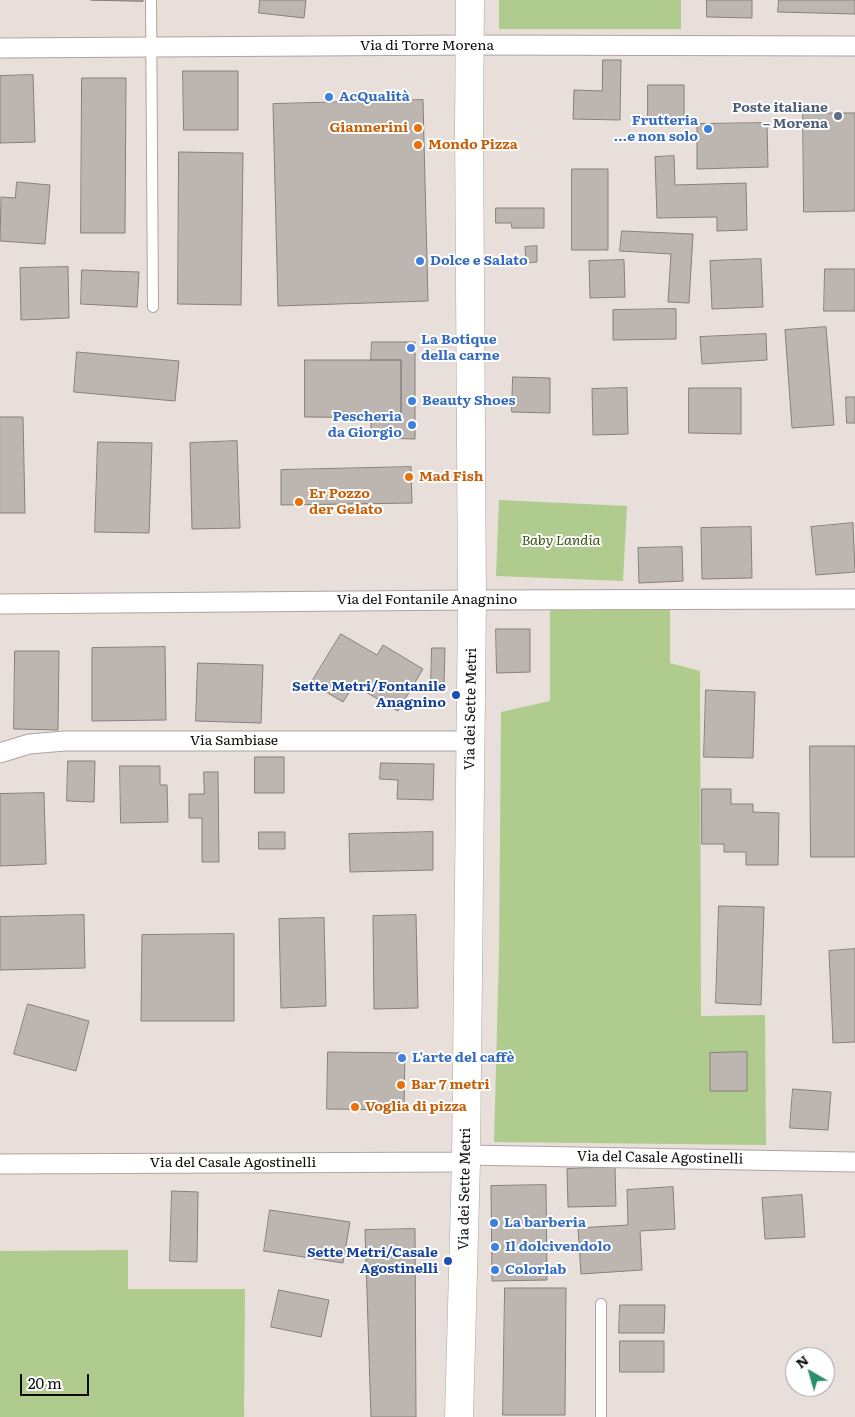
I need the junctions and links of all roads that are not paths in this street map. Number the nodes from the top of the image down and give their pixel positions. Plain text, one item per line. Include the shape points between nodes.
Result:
1 (151, 0) edge
2 (470, 0) edge
3 (470, 45) junction
4 (855, 46) edge
5 (151, 47) junction
6 (0, 48) edge
7 (153, 307) dead end
8 (855, 599) edge
9 (472, 600) junction
10 (0, 604) edge
11 (470, 741) junction
12 (0, 753) edge
13 (466, 1158) junction
14 (855, 1162) edge
15 (0, 1164) edge
16 (601, 1304) dead end
17 (459, 1417) edge
18 (601, 1417) edge

1 - 5 lane
2 - 3 street, Via dei Sette Metri
3 - 4 street, Via di Torre Morena
3 - 5 street, Via di Torre Morena
3 - 9 street, Via dei Sette Metri
5 - 6 street, Via di Torre Morena
5 - 7 lane
8 - 9 street, Via del Fontanile Anagnino
9 - 10 street, Via del Fontanile Anagnino
9 - 11 street, Via dei Sette Metri
11 - 12 street, Via Sambiase via 65,740 30,744
11 - 13 street, Via dei Sette Metri
13 - 14 street, Via del Casale Agostinelli
13 - 15 street, Via del Casale Agostinelli
13 - 17 street, Via dei Sette Metri
16 - 18 lane

